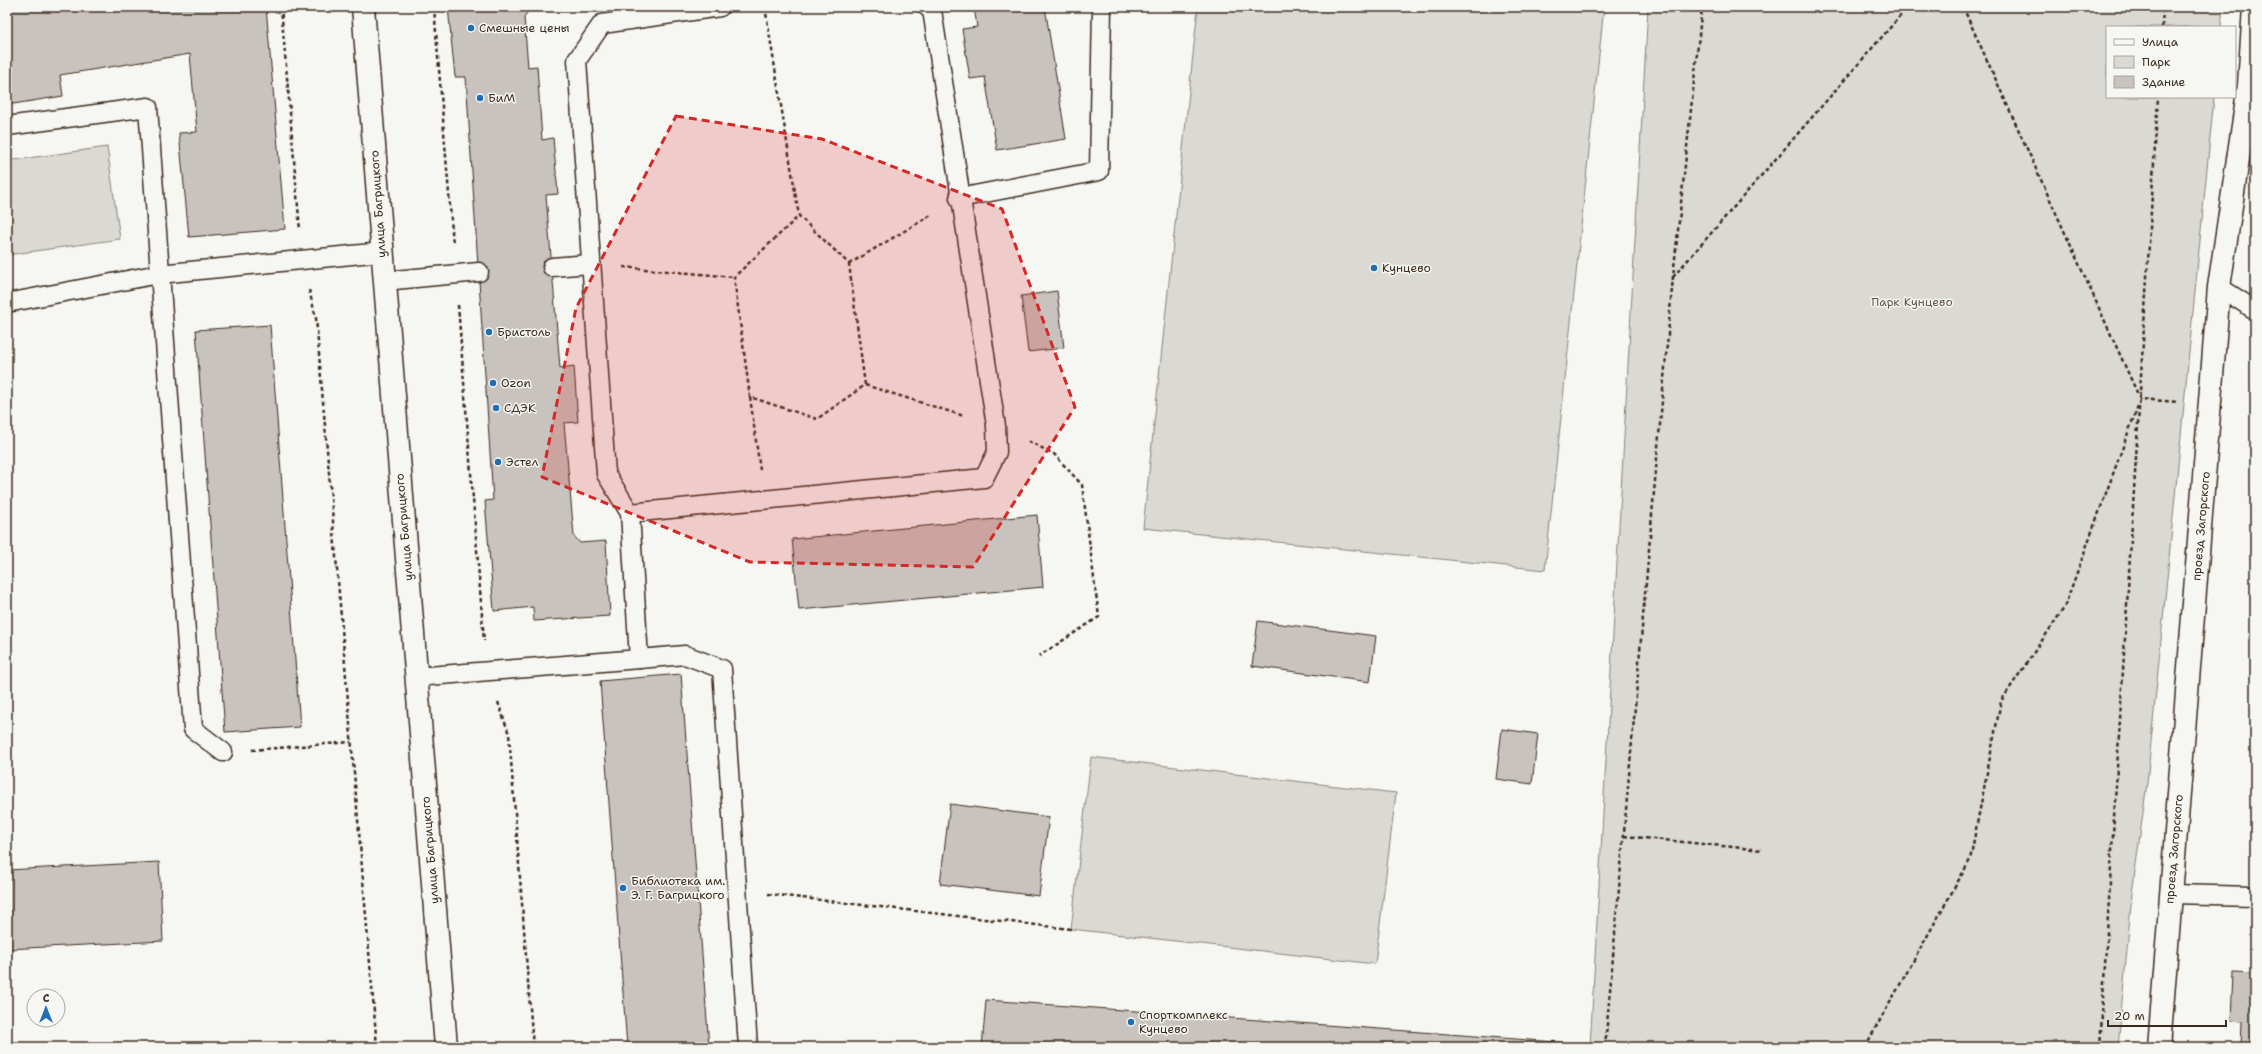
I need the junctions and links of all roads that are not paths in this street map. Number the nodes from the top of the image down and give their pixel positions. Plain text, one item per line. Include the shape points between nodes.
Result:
1 (363, 7) edge
2 (720, 7) edge
3 (927, 7) edge
4 (1102, 7) edge
5 (2254, 7) edge
6 (7, 126) edge
7 (959, 198) junction
8 (382, 252) junction
9 (590, 264) junction
10 (552, 267) dead end
11 (479, 272) dead end
12 (159, 274) junction
13 (384, 281) junction
14 (2219, 287) junction
15 (7, 303) edge
16 (2255, 310) edge
17 (630, 513) junction
18 (639, 659) junction
19 (416, 677) junction
20 (223, 752) road end
21 (2171, 894) junction
22 (2255, 896) edge
23 (446, 1047) edge
24 (748, 1047) edge
25 (2159, 1047) edge

1 - 8 street, улица Багрицкого
2 - 9 lane via 602,24 576,60
3 - 7 lane via 932,10
4 - 7 lane via 1099,171
5 - 14 street, проезд Загорского via 2249,85
6 - 12 lane via 148,107
7 - 17 lane via 996,426 997,452 984,478
8 - 12 lane
8 - 13 street, улица Багрицкого
9 - 10 lane
9 - 17 lane via 606,474
11 - 13 lane
12 - 15 lane
12 - 20 lane via 193,729
13 - 19 street, улица Багрицкого
14 - 16 lane
14 - 21 street, проезд Загорского
17 - 18 lane
18 - 19 lane
18 - 24 lane via 685,655 722,668
19 - 23 street, улица Багрицкого
21 - 22 lane
21 - 25 street, проезд Загорского

